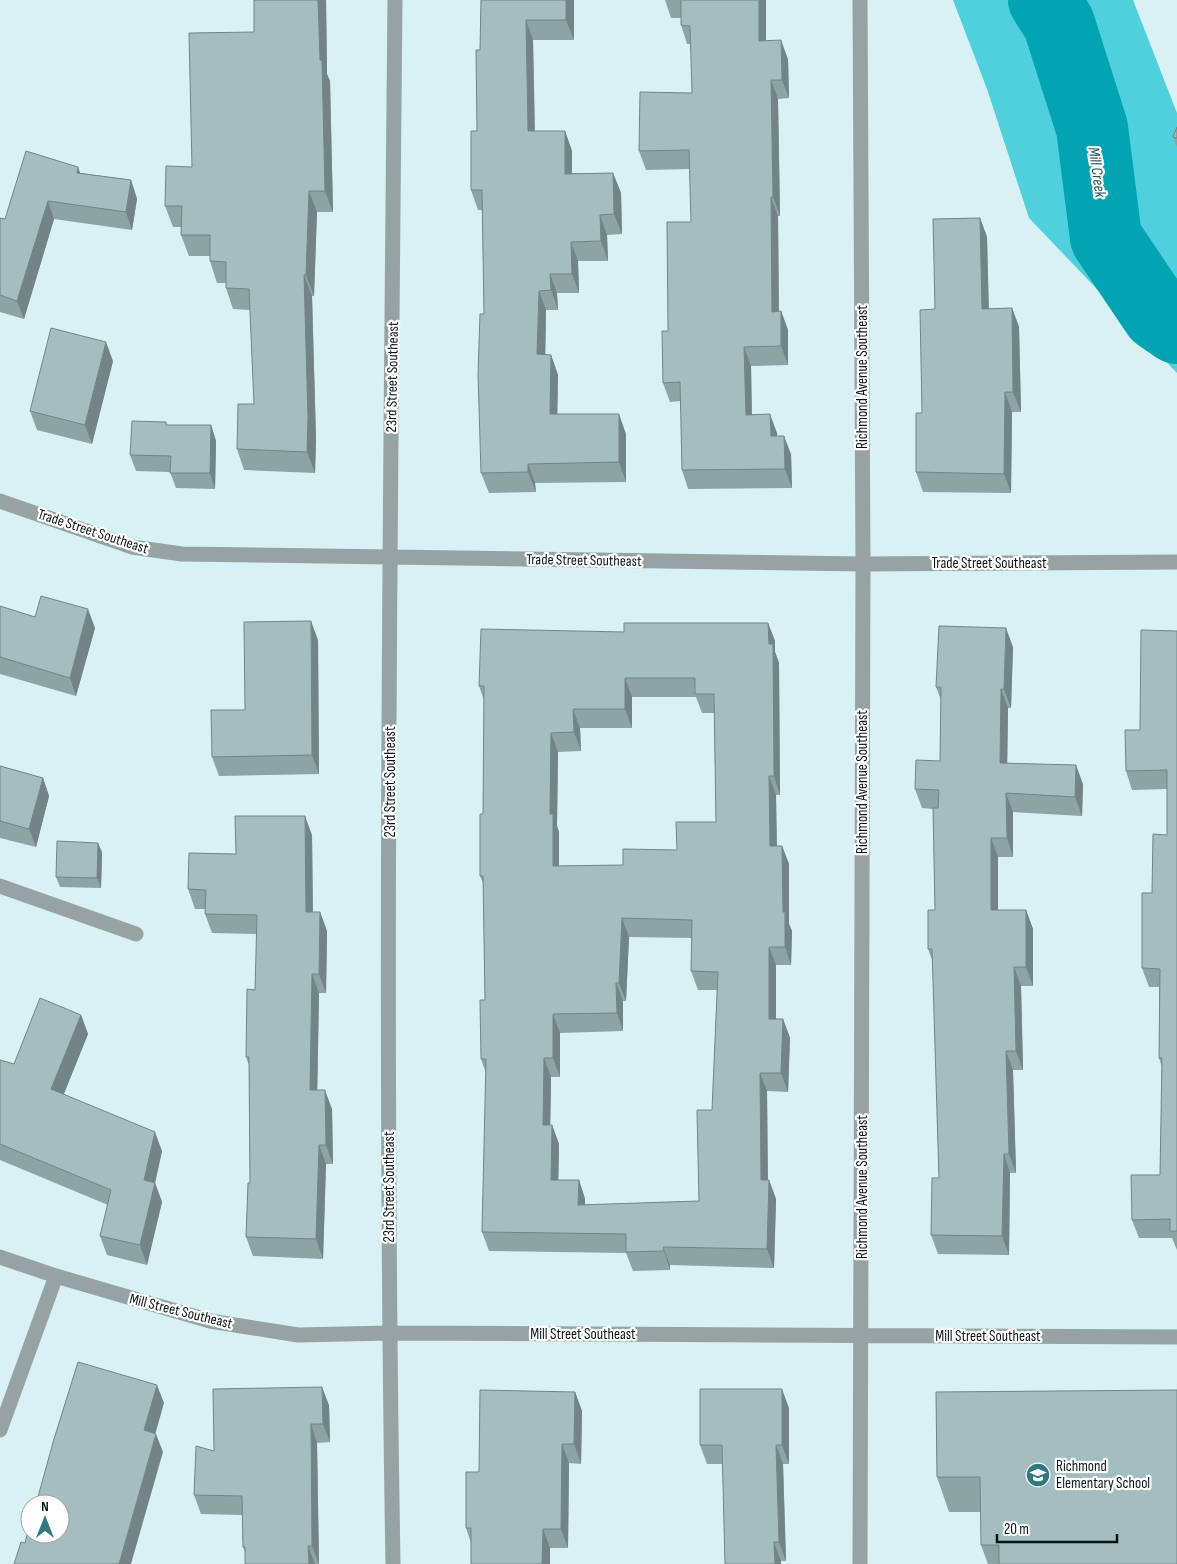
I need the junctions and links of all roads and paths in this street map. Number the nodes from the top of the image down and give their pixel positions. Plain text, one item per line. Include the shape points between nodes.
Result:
1 (395, 0) edge
2 (860, 0) edge
3 (0, 501) edge
4 (390, 557) junction
5 (1177, 562) edge
6 (862, 564) junction
7 (0, 886) edge
8 (136, 934) dead end
9 (0, 1257) edge
10 (56, 1276) junction
11 (389, 1333) junction
12 (862, 1336) junction
13 (1177, 1337) edge
14 (0, 1430) edge
15 (393, 1564) edge
16 (860, 1564) edge

1 - 4 street, 23rd Street Southeast
2 - 6 street, Richmond Avenue Southeast
3 - 4 street, Trade Street Southeast via 132,547 155,551
4 - 6 street, Trade Street Southeast
4 - 11 street, 23rd Street Southeast
5 - 6 street, Trade Street Southeast
6 - 12 street, Richmond Avenue Southeast
7 - 8 street
9 - 10 street, Mill Street Southeast
10 - 11 street, Mill Street Southeast via 210,1321 298,1335
10 - 14 street
11 - 12 street, Mill Street Southeast
11 - 15 street, 23rd Street Southeast
12 - 13 street, Mill Street Southeast
12 - 16 street, Richmond Avenue Southeast

